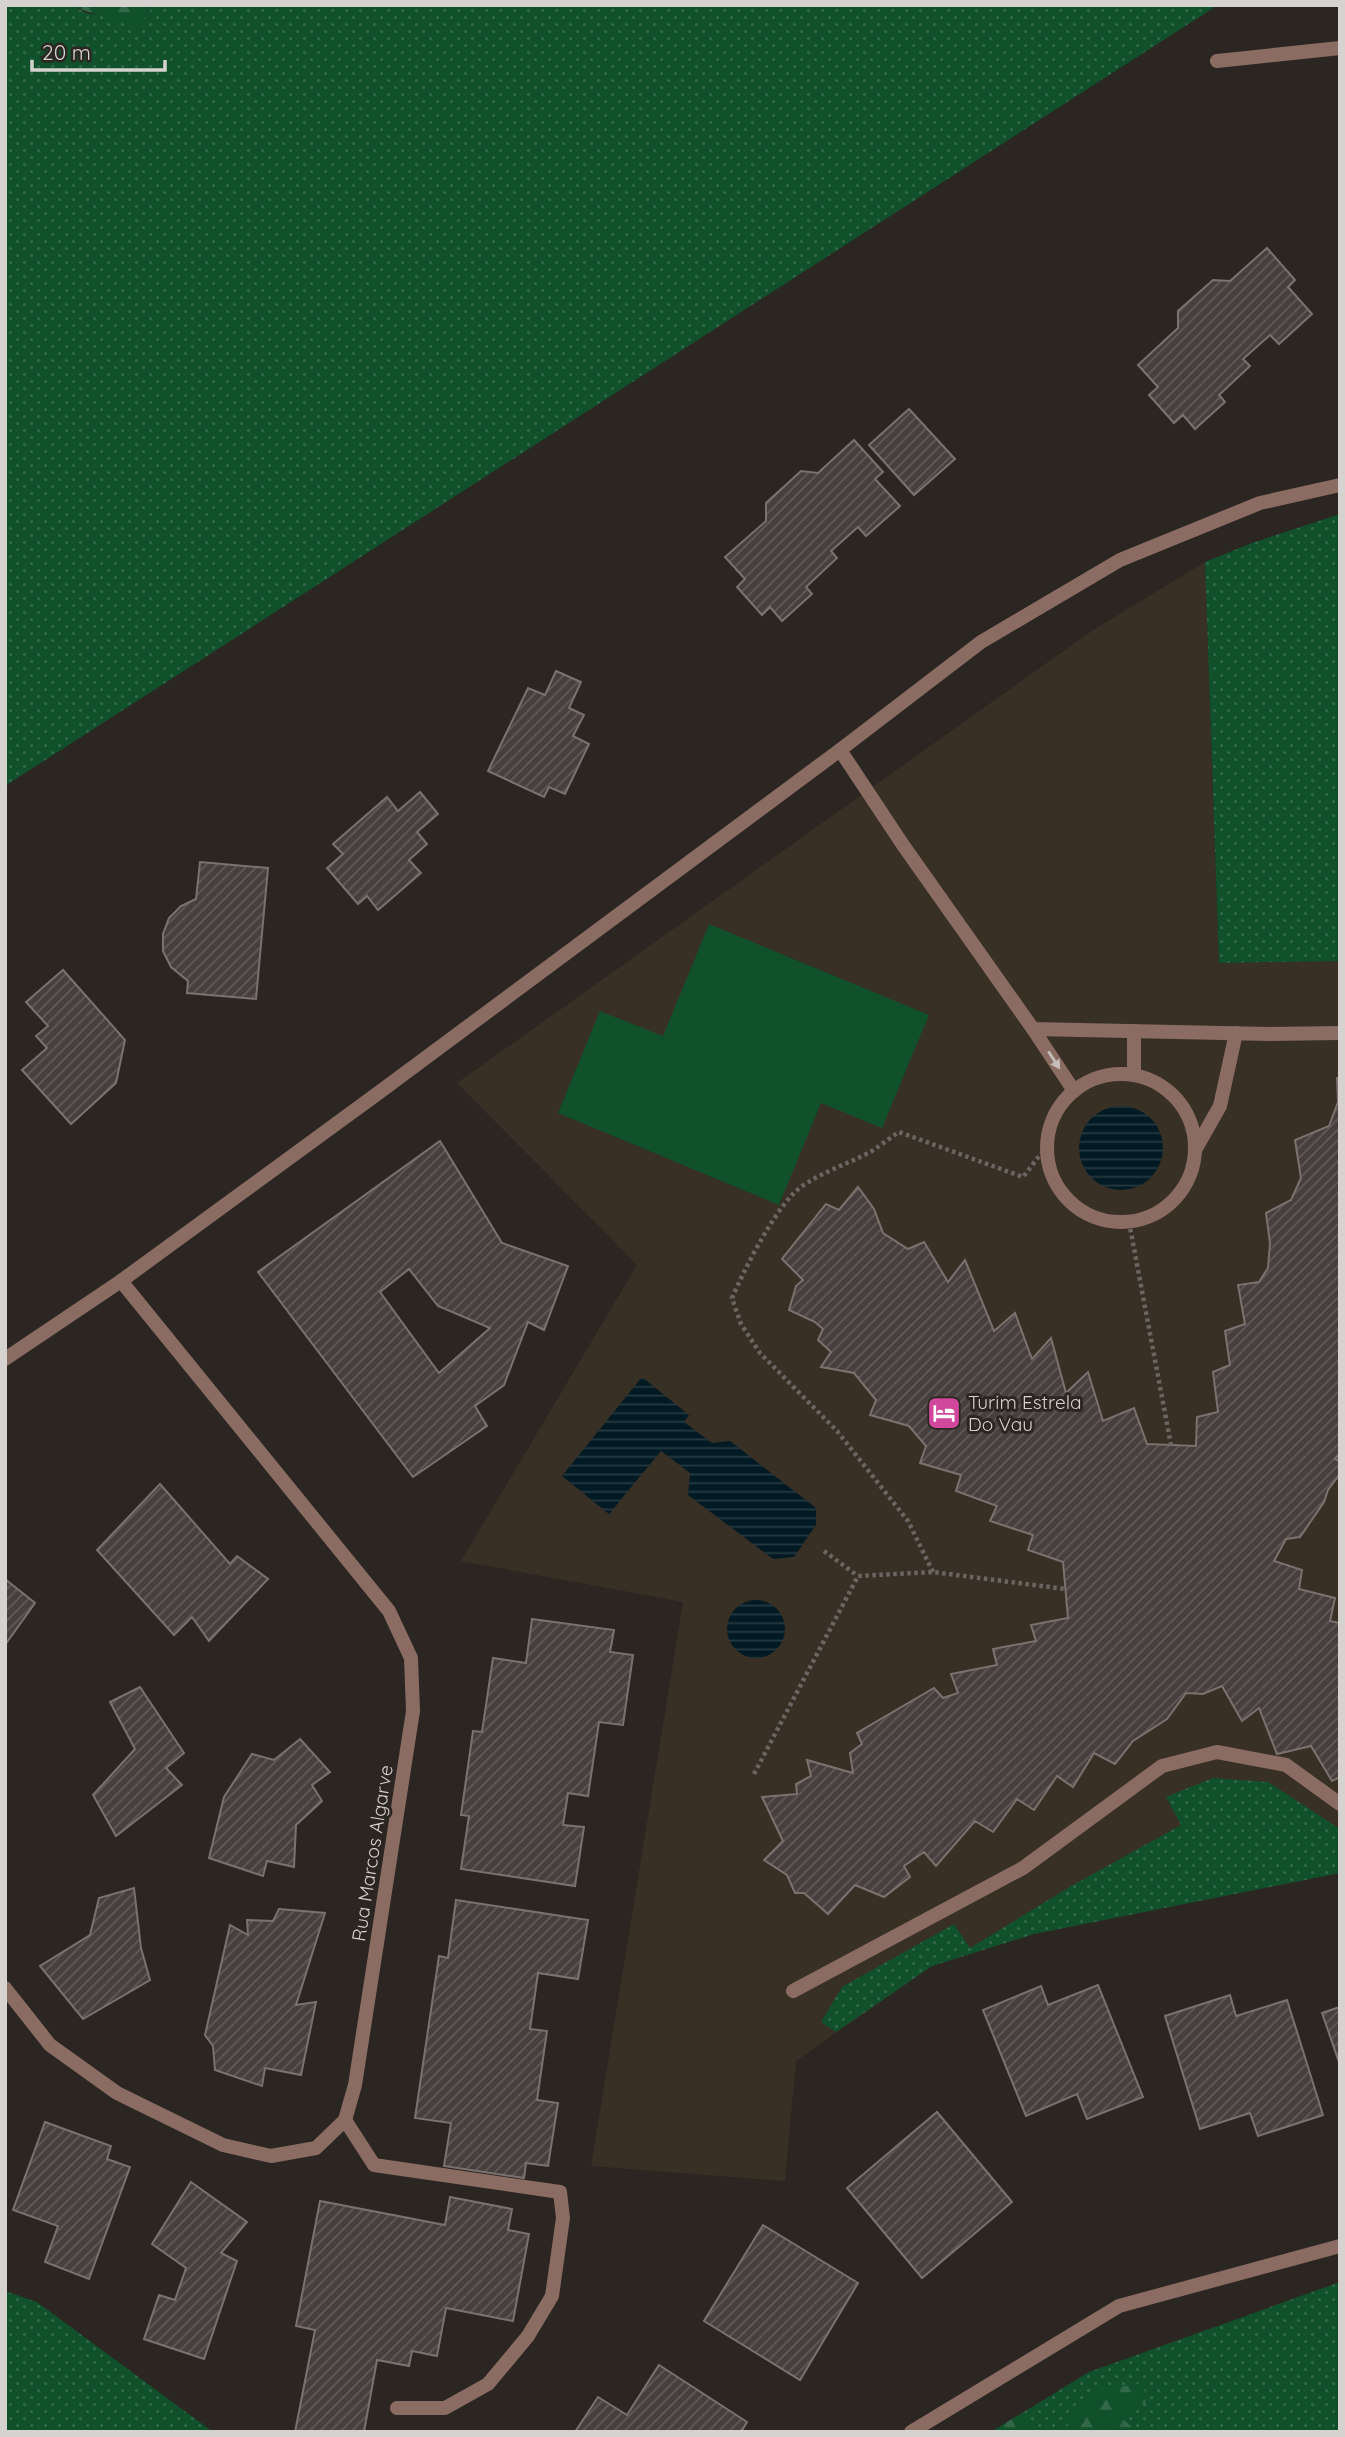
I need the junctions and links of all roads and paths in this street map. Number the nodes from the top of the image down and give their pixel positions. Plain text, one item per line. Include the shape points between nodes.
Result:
1 (1340, 48) edge
2 (1217, 61) dead end
3 (1340, 485) edge
4 (840, 750) junction
5 (1033, 1028) junction
6 (1134, 1031) junction
7 (1236, 1033) junction
8 (1340, 1033) edge
9 (1134, 1075) junction
10 (1074, 1091) junction
11 (1047, 1146) junction
12 (1195, 1150) junction
13 (1129, 1222) junction
14 (121, 1281) junction
15 (5, 1359) edge
16 (1171, 1445) dead end
17 (824, 1551) dead end
18 (933, 1572) junction
19 (858, 1576) junction
20 (1065, 1589) dead end
21 (754, 1774) dead end
22 (1340, 1804) edge
23 (5, 1988) edge
24 (793, 1991) dead end
25 (345, 2120) junction
26 (1340, 2246) edge
27 (397, 2408) dead end
28 (911, 2432) edge

1 - 2 street
3 - 4 street via 1260,503 1120,560 981,642
4 - 5 street
4 - 14 street
5 - 6 street
5 -> 10 street
6 - 7 street
6 - 9 street
7 - 8 street
7 - 12 street via 1220,1106
9 - 10 street via 1112,1074
9 - 12 street via 1171,1093 1192,1129
10 - 11 street via 1060,1106
11 - 13 street via 1049,1167 1070,1203 1108,1221
11 - 18 path via 1023,1177 899,1132 793,1194 732,1298 741,1324 760,1353 837,1432 908,1521
12 - 13 street via 1182,1190 1150,1216
13 - 16 path
14 - 15 street
14 - 25 street, Rua Marcos Algarve via 390,1611 411,1658 413,1711 355,2085
17 - 19 path
18 - 19 path
18 - 20 path
19 - 21 path
22 - 24 street via 1286,1765 1217,1752 1162,1766 1023,1868
23 - 25 street via 50,2045 117,2093 223,2145 271,2156 316,2148
25 - 27 street via 374,2165 559,2192 563,2218 552,2296 528,2336 488,2384 445,2407
26 - 28 street via 1119,2306

